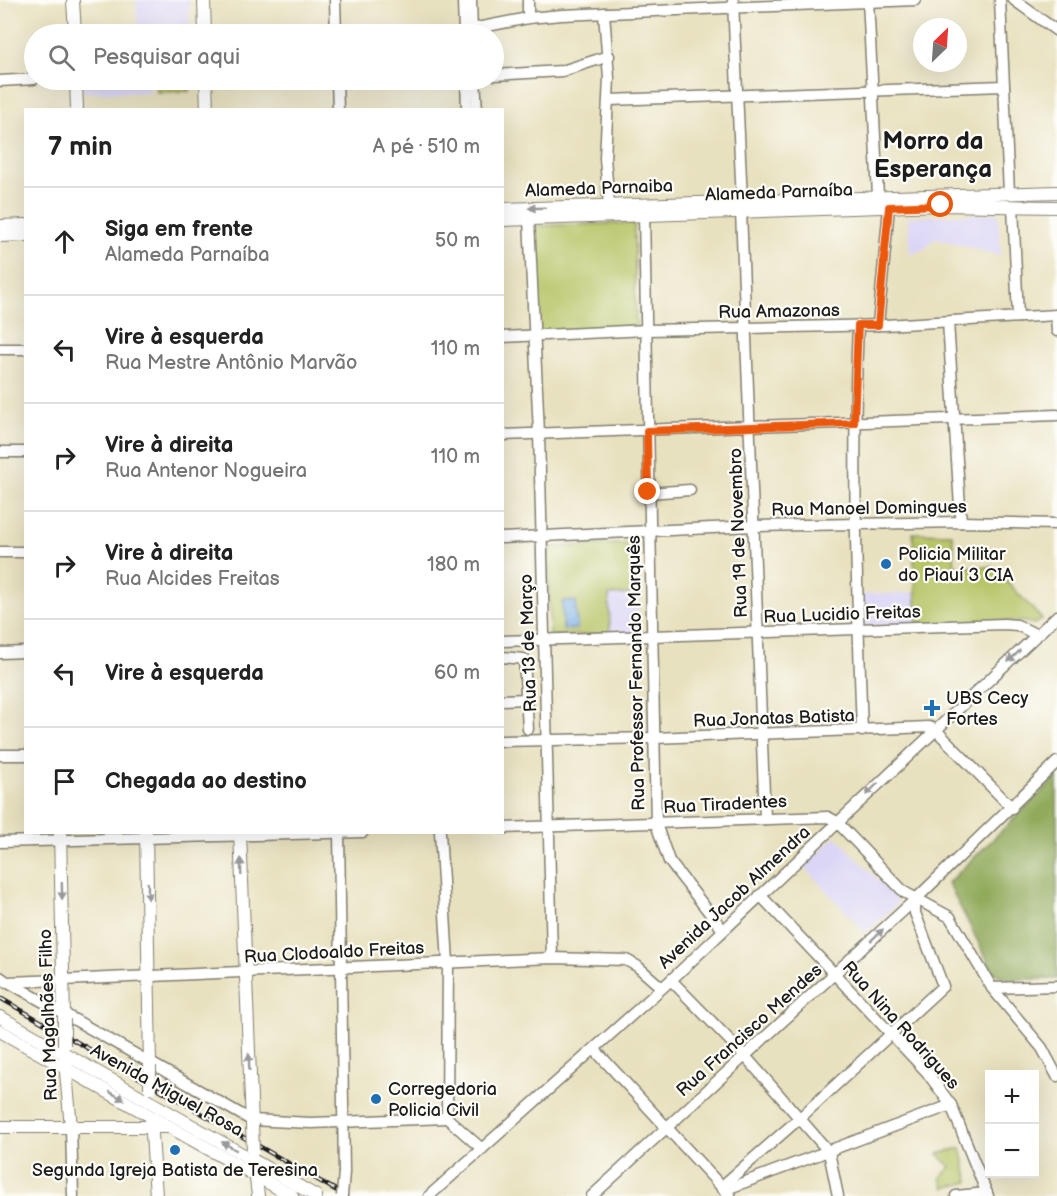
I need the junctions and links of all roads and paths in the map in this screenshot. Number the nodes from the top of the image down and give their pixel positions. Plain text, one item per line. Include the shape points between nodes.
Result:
1 (73, 0) edge
2 (204, 0) edge
3 (335, 0) edge
4 (463, 0) edge
5 (471, 0) edge
6 (528, 0) edge
7 (915, 0) edge
8 (1000, 0) edge
9 (1014, 0) edge
10 (868, 1) edge
11 (733, 3) edge
12 (604, 13) junction
13 (528, 18) junction
14 (74, 24) edge
15 (205, 24) edge
16 (336, 24) edge
17 (468, 24) edge
18 (470, 24) edge
19 (503, 24) edge
20 (1057, 31) edge
21 (609, 56) junction
22 (504, 74) edge
23 (24, 80) edge
24 (0, 81) edge
25 (1004, 86) junction
26 (76, 90) edge
27 (206, 90) edge
28 (338, 90) edge
29 (466, 90) edge
30 (476, 90) edge
31 (872, 93) junction
32 (738, 97) junction
33 (609, 100) junction
34 (77, 108) edge
35 (207, 108) edge
36 (338, 108) edge
37 (467, 108) edge
38 (477, 108) edge
39 (1057, 192) edge
40 (1009, 193) junction
41 (878, 196) junction
42 (609, 205) junction
43 (742, 206) junction
44 (1013, 206) junction
45 (889, 207) junction
46 (1057, 207) edge
47 (504, 209) edge
48 (644, 214) junction
49 (529, 219) junction
50 (504, 220) edge
51 (24, 225) edge
52 (0, 226) edge
53 (24, 235) edge
54 (0, 236) edge
55 (1056, 315) edge
56 (1018, 317) junction
57 (948, 322) junction
58 (858, 325) junction
59 (878, 325) junction
60 (746, 328) junction
61 (647, 330) junction
62 (1057, 331) edge
63 (534, 336) junction
64 (504, 338) edge
65 (0, 349) edge
66 (24, 349) edge
67 (1057, 415) edge
68 (956, 419) junction
69 (854, 423) junction
70 (750, 427) junction
71 (647, 431) junction
72 (539, 433) junction
73 (504, 435) edge
74 (0, 452) edge
75 (24, 452) edge
76 (690, 490) dead end
77 (648, 492) junction
78 (961, 522) junction
79 (1057, 524) edge
80 (854, 525) junction
81 (753, 526) junction
82 (649, 532) junction
83 (542, 537) junction
84 (504, 538) edge
85 (0, 552) edge
86 (24, 552) edge
87 (1057, 616) edge
88 (858, 630) junction
89 (758, 634) junction
90 (1037, 634) junction
91 (652, 637) junction
92 (545, 640) junction
93 (504, 641) edge
94 (24, 652) edge
95 (0, 653) edge
96 (504, 657) edge
97 (526, 699) junction
98 (504, 700) edge
99 (528, 729) dead end
100 (935, 729) junction
101 (862, 731) junction
102 (762, 735) junction
103 (654, 738) junction
104 (548, 739) junction
105 (504, 741) edge
106 (0, 755) edge
107 (24, 755) edge
108 (1057, 762) edge
109 (1012, 808) junction
110 (765, 819) junction
111 (837, 822) junction
112 (656, 824) junction
113 (549, 826) junction
114 (504, 828) edge
115 (240, 834) edge
116 (339, 834) edge
117 (440, 834) edge
118 (146, 835) edge
119 (60, 837) edge
120 (0, 842) edge
121 (760, 895) junction
122 (915, 899) junction
123 (723, 930) junction
124 (552, 958) junction
125 (448, 963) junction
126 (343, 968) junction
127 (246, 973) junction
128 (834, 974) junction
129 (149, 976) junction
130 (4, 980) edge
131 (63, 980) junction
132 (671, 980) junction
133 (1007, 986) junction
134 (1057, 986) edge
135 (662, 988) junction
136 (992, 988) junction
137 (1004, 1006) junction
138 (64, 1016) junction
139 (0, 1017) edge
140 (0, 1031) edge
141 (889, 1034) junction
142 (65, 1049) junction
143 (595, 1050) junction
144 (745, 1056) junction
145 (150, 1064) junction
146 (66, 1068) junction
147 (1057, 1076) edge
148 (150, 1101) junction
149 (951, 1105) junction
150 (447, 1118) junction
151 (801, 1118) junction
152 (151, 1121) junction
153 (251, 1122) junction
154 (343, 1122) junction
155 (0, 1126) edge
156 (71, 1128) junction
157 (666, 1128) junction
158 (482, 1149) junction
159 (830, 1152) junction
160 (253, 1156) junction
161 (256, 1175) junction
162 (725, 1191) edge
163 (988, 1194) edge
164 (73, 1196) edge
165 (156, 1196) edge
166 (258, 1196) edge
167 (292, 1196) edge
168 (316, 1196) edge
169 (342, 1196) edge
170 (429, 1196) edge
171 (592, 1196) edge
172 (838, 1196) edge
173 (956, 1196) edge

1 - 14 main road
2 - 15 main road
3 - 16 street
4 - 17 street
5 - 18 street
6 - 13 street
7 - 10 street
8 - 25 street
9 - 20 street
10 - 11 street
10 - 31 street
11 - 12 street
11 - 32 street, Rua 19 de Novembro
12 - 13 street
12 - 21 street
13 - 19 street
21 - 22 street via 562,71
21 - 33 street
23 - 24 street
25 - 31 street
25 - 40 street
26 - 34 main road
27 - 35 main road
28 - 36 street
29 - 37 street
30 - 38 street
31 - 32 street
31 - 41 street
32 - 33 street
32 - 43 street, Rua 19 de Novembro
33 - 42 street via 605,158
39 - 40 main road, Alameda Parnaiba
40 - 41 main road, Alameda Parnaiba
41 - 43 main road, Alameda Parnaiba
42 - 43 main road, Alameda Parnaiba
42 -> 47 main road, Alameda Parnaiba
43 - 45 main road, Alameda Parnaíba
43 - 48 main road, Alameda Parnaíba
43 - 60 street, Rua 19 de Novembro
44 - 45 main road, Alameda Parnaíba
44 - 46 main road, Alameda Parnaíba
44 - 56 street
45 - 59 street
48 - 49 main road, Alameda Parnaíba
48 - 61 street, Rua Professor Fernando Marquês
49 - 50 main road, Alameda Parnaíba
49 - 63 street, Rua 13 de Março
51 - 52 main road
53 - 54 main road
55 - 56 street, Rua Amazonas
55 - 62 street
56 - 57 street, Rua Amazonas
57 - 59 street, Rua Amazonas
57 - 68 street
58 - 59 street, Rua Amazonas
58 - 60 street, Rua Amazonas
58 - 69 street
60 - 61 street, Rua Amazonas
60 - 70 street, Rua 19 de Novembro
61 - 63 street, Rua Amazonas
61 - 71 street, Rua Professor Fernando Marquês
63 - 64 street, Rua Amazonas
63 - 72 street, Rua 13 de Março
65 - 66 street
67 - 68 street
68 - 69 street
68 - 78 street
69 - 70 street
69 - 80 street
70 - 71 street
70 - 81 street, Rua 19 de Novembro
71 - 72 street
71 - 77 street, Rua Professor Fernando Marquês
72 - 73 street
72 - 83 street, Rua 13 de Março
74 - 75 street
76 - 77 street
77 - 82 street, Rua Professor Fernando Marquês
78 - 79 street, Rua Manoel Domingues
78 - 80 street, Rua Manoel Domingues
80 - 81 street, Rua Manoel Domingues
80 - 88 street
81 - 82 street, Rua Manoel Domingues
81 - 89 street, Rua 19 de Novembro
82 - 83 street, Rua Manoel Domingues
82 - 91 street, Rua Professor Fernando Marquês
83 - 84 street, Rua Manoel Domingues
83 - 92 street, Rua 13 de Março
85 - 86 street
87 - 90 street, Avenida Jacob Almendra
88 - 89 street, Rua Lucidio Freitas
88 - 90 street, Rua Lucidio Freitas via 1004,624
88 - 101 street
89 - 91 street, Rua Lucidio Freitas
89 - 102 street, Rua 19 de Novembro
90 -> 100 street, Avenida Jacob Almendra
91 - 92 street, Rua Lucidio Freitas
91 - 103 street, Rua Professor Fernando Marquês
92 - 93 street, Rua Lucidio Freitas
92 - 104 street, Rua 13 de Março
94 - 95 street
96 - 97 street via 524,659
97 - 98 street
97 - 99 street
100 - 101 street, Rua Jonatas Batista
100 - 109 street
100 -> 111 street, Avenida Jacob Almendra
101 - 102 street, Rua Jonatas Batista
102 - 103 street, Rua Jonatas Batista
102 - 110 street, Rua 19 de Novembro
103 - 104 street, Rua Jonatas Batista
103 - 112 street, Rua Professor Fernando Marquês
104 - 105 street, Rua Jonatas Batista
104 - 113 street, Rua 13 de Março
106 - 107 street
108 - 109 street, Rua Francisco Mendes
109 - 122 street, Rua Francisco Mendes
110 - 111 street, Rua Tiradentes via 823,816
110 - 112 street, Rua Tiradentes
111 - 121 street, Avenida Jacob Almendra
111 - 122 street
112 - 113 street, Rua Tiradentes
112 - 123 street, Rua Professor Fernando Marquês via 669,861
113 - 114 street, Rua Tiradentes
113 - 124 street, Rua 13 de Março
115 - 118 street
127 -> 115 main road
116 - 126 street
117 - 125 street
118 - 119 street
118 -> 129 main road
119 - 120 street
119 -> 131 main road, Rua Magalhães Filho
121 - 123 street, Avenida Jacob Almendra
121 - 128 street, Rua Nina Rodrigues
128 -> 122 street, Rua Francisco Mendes
122 - 136 street via 950,917
122 - 141 street via 915,913 943,986
123 - 132 street, Avenida Jacob Almendra
124 - 125 street, Rua Clodoaldo Freitas
124 - 135 street, Rua Clodoaldo Freitas via 626,960
125 - 126 street, Rua Clodoaldo Freitas
125 - 150 street
126 - 127 street, Rua Clodoaldo Freitas
126 - 154 street
127 - 129 street, Rua Clodoaldo Freitas
153 -> 127 main road
128 - 141 street, Rua Nina Rodrigues
128 - 144 street, Rua Francisco Mendes
129 - 131 street, Rua Clodoaldo Freitas
129 - 145 main road
130 - 131 street, Rua Clodoaldo Freitas
130 - 138 street, Avenida Miguel Rosa
131 - 138 main road, Rua Magalhães Filho
132 - 135 street, Avenida Jacob Almendra
132 - 144 street
133 - 134 street
133 - 136 street
133 - 137 street
135 - 143 street, Avenida Jacob Almendra
136 - 137 street
137 - 147 street via 1042,1048
138 - 142 main road, Rua Magalhães Filho, bridge
138 - 145 street, Avenida Miguel Rosa
139 - 142 main road, Avenida Miguel Rosa
140 - 146 main road, Avenida Miguel Rosa
141 - 149 street, Rua Nina Rodrigues via 926,1071
141 - 151 street
142 - 146 main road, Rua Magalhães Filho
142 - 148 main road, Avenida Miguel Rosa
143 - 157 street
143 - 158 street, Avenida Jacob Almendra
144 - 151 street
144 - 157 street, Rua Francisco Mendes
145 - 148 main road, bridge
145 - 153 street, Avenida Miguel Rosa
146 -> 152 main road, Avenida Miguel Rosa
146 - 156 main road, Rua Magalhães Filho
148 - 152 main road
160 -> 148 main road, Avenida Miguel Rosa
149 - 159 street
149 - 163 street, Rua Nina Rodrigues
150 - 154 street
150 - 158 street
151 - 159 street
151 - 162 street
152 - 156 main road
152 - 161 main road, Avenida Miguel Rosa via 172,1127
152 - 165 main road
153 - 154 street
153 - 160 main road, bridge
154 - 169 street, bridge
155 - 156 main road
156 - 164 street, Rua Magalhães Filho
157 - 162 street
157 - 171 street, Rua Francisco Mendes
158 - 170 street, Avenida Jacob Almendra
159 - 162 street
159 - 172 street
160 - 161 main road
160 - 168 main road, Avenida Miguel Rosa
161 - 166 main road
161 - 167 main road, Avenida Miguel Rosa
163 - 173 street

